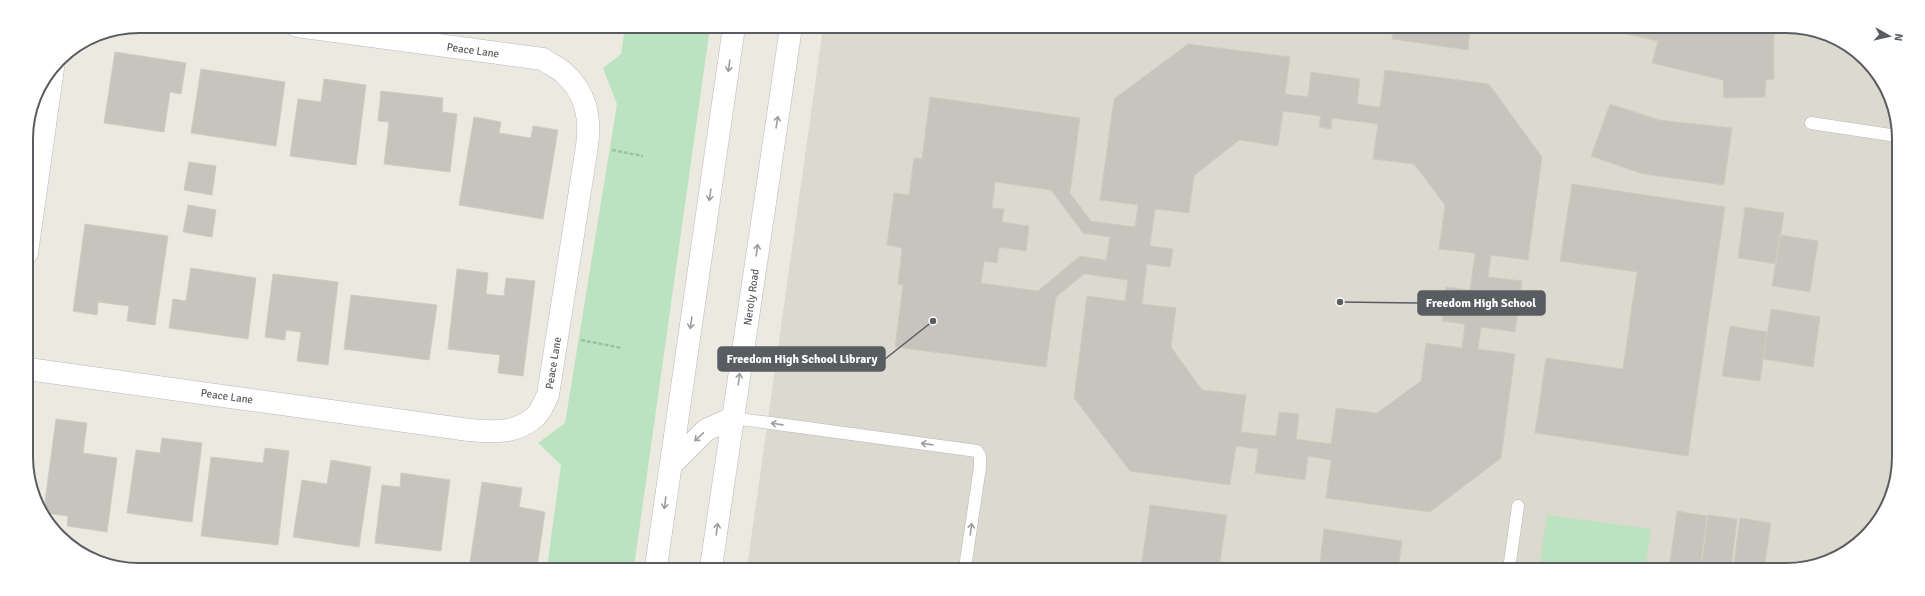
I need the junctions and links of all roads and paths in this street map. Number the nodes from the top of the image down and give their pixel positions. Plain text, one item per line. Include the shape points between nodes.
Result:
1 (349, 33) edge
2 (733, 33) edge
3 (790, 33) edge
4 (51, 79) edge
5 (1811, 124) dead end
6 (1892, 135) edge
7 (587, 146) junction
8 (643, 156) dead end
9 (33, 210) edge
10 (557, 336) junction
11 (622, 348) dead end
12 (33, 370) edge
13 (733, 418) junction
14 (670, 465) junction
15 (1518, 506) dead end
16 (657, 563) edge
17 (712, 563) edge
18 (967, 563) edge
19 (1510, 563) edge

1 - 7 street, Peace Lane via 543,59 563,72 584,98 589,133
2 -> 14 street
13 -> 3 street, Neroly Road
4 - 9 street
5 - 6 lane
7 - 8 path
7 - 10 street, Peace Lane
10 - 11 path
10 - 12 street, Peace Lane via 548,395 536,416 516,429 497,432
13 -> 14 street via 706,430
17 -> 13 street, Neroly Road
18 -> 13 lane via 980,467 980,456 977,451
14 -> 16 street
15 - 19 lane

